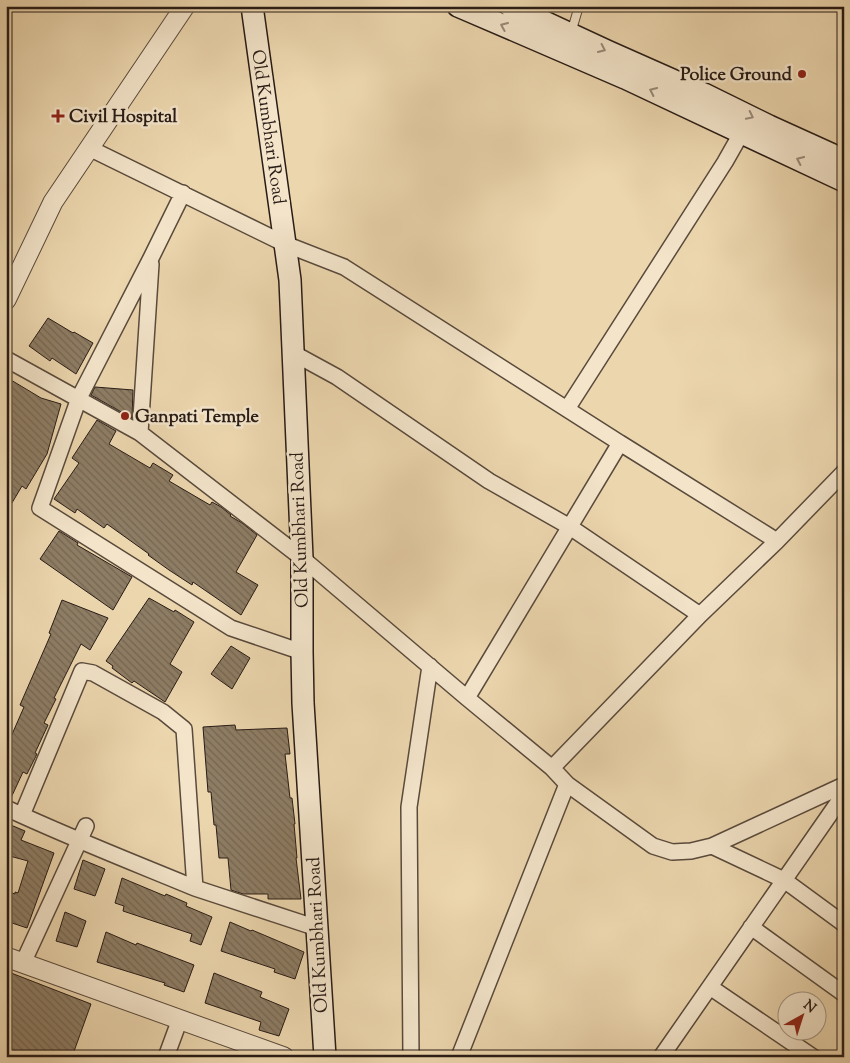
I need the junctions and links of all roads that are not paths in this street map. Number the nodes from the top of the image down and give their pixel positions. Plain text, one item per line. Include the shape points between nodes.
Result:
1 (185, 6) edge
2 (252, 6) edge
3 (458, 6) edge
4 (510, 6) edge
5 (579, 6) edge
6 (570, 34) junction
7 (742, 132) junction
8 (89, 148) junction
9 (844, 160) edge
10 (844, 181) edge
11 (183, 193) junction
12 (285, 244) junction
13 (151, 258) junction
14 (6, 300) edge
15 (293, 353) junction
16 (6, 359) edge
17 (79, 398) junction
18 (567, 409) junction
19 (140, 433) junction
20 (620, 443) junction
21 (844, 472) edge
22 (570, 526) junction
23 (777, 541) junction
24 (302, 558) junction
25 (700, 615) junction
26 (302, 652) junction
27 (430, 666) junction
28 (467, 698) junction
29 (552, 768) junction
30 (567, 784) junction
31 (844, 784) edge
32 (844, 794) edge
33 (6, 808) edge
34 (22, 815) junction
35 (86, 826) dead end
36 (80, 841) junction
37 (712, 846) junction
38 (784, 880) junction
39 (195, 888) junction
40 (844, 924) edge
41 (751, 927) junction
42 (317, 928) junction
43 (14, 960) edge
44 (710, 987) junction
45 (844, 994) edge
46 (180, 1019) junction
47 (166, 1057) edge
48 (284, 1057) edge
49 (325, 1057) edge
50 (411, 1057) edge
51 (459, 1057) edge
52 (662, 1057) edge
53 (813, 1057) edge

1 - 8 street
2 - 12 main road, Old Kumbhari Road
7 -> 3 main road
4 - 6 main road
5 - 6 lane
6 -> 9 main road
10 -> 7 main road
7 - 18 street
8 - 11 street
8 - 14 street via 54,202
11 - 12 street
11 - 13 street
12 - 15 main road, Old Kumbhari Road
12 - 18 street via 344,267
13 - 17 street
13 - 19 street
15 - 22 street via 337,377 489,481
15 - 24 main road, Old Kumbhari Road
16 - 17 street
17 - 19 street
17 - 26 street via 40,508 231,628
18 - 20 street
19 - 24 street
20 - 22 street
20 - 23 street
21 - 23 street
22 - 25 street
22 - 28 street
23 - 25 street
24 - 26 main road, Old Kumbhari Road
24 - 27 street
25 - 29 street
26 - 42 main road, Old Kumbhari Road
27 - 28 street
27 - 50 street via 409,807
28 - 29 street
29 - 30 street
30 - 37 street via 653,846 672,852
30 - 51 street
31 - 37 street
32 - 38 street
33 - 34 street
34 - 36 street
34 - 39 street via 82,671 92,673 163,712 184,729
35 - 36 street
36 - 39 street
36 - 43 street
37 - 38 street
38 - 40 street
38 - 41 street
39 - 42 street
41 - 44 street
41 - 45 street
42 - 49 main road, Old Kumbhari Road
43 - 46 street
44 - 52 street
44 - 53 street
46 - 47 street
46 - 48 street

